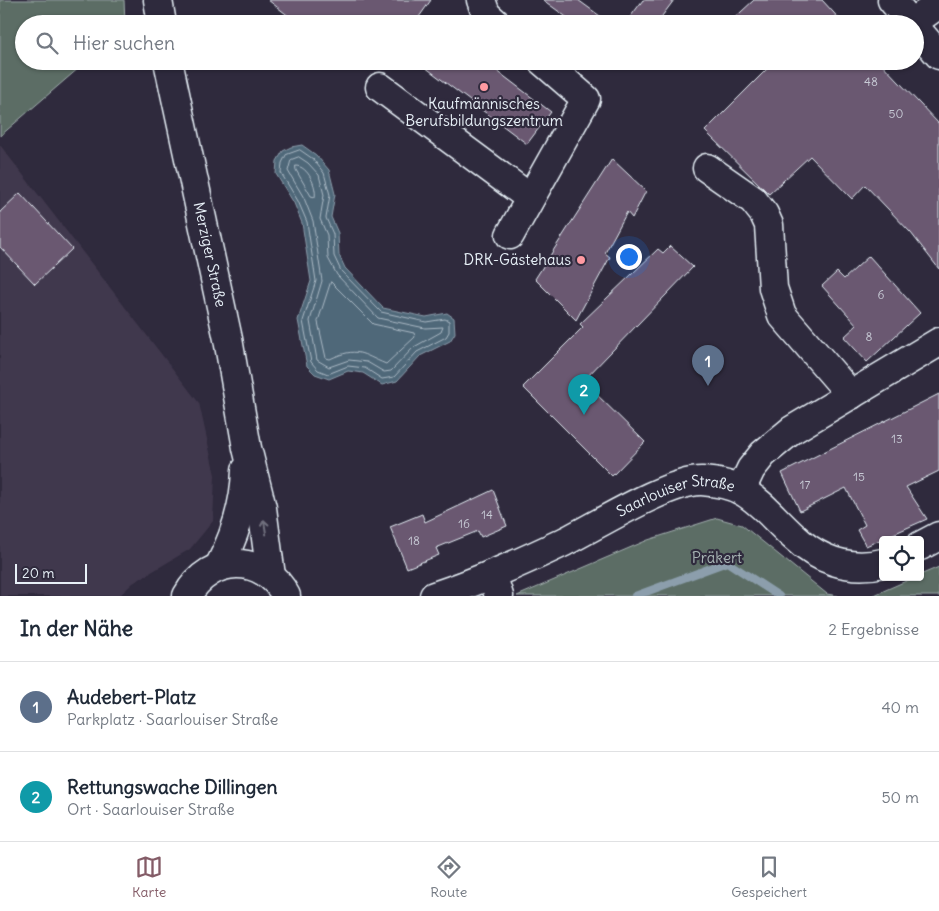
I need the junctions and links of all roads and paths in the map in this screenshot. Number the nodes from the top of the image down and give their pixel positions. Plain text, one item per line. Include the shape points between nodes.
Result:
1 (158, 0) edge
2 (481, 0) edge
3 (894, 1) edge
4 (939, 4) edge
5 (160, 15) edge
6 (487, 15) edge
7 (905, 15) edge
8 (924, 15) edge
9 (924, 38) edge
10 (939, 55) edge
11 (170, 70) edge
12 (552, 70) edge
13 (380, 87) dead end
14 (707, 168) dead end
15 (530, 198) junction
16 (510, 235) dead end
17 (939, 342) edge
18 (851, 395) junction
19 (247, 448) junction
20 (741, 490) junction
21 (939, 536) edge
22 (924, 544) edge
23 (879, 563) edge
24 (219, 567) junction
25 (496, 585) edge
26 (279, 586) edge
27 (184, 593) edge
28 (445, 594) edge

1 - 5 main road
2 - 6 main road
3 - 7 main road
4 - 8 main road
9 - 10 main road
11 - 19 main road, Merziger Straße via 228,339
12 - 15 main road via 586,99
13 - 15 main road
14 - 18 main road via 753,200 764,214 770,241 773,288 782,315
15 - 16 main road
17 - 18 main road, Saarlouiser Straße
18 - 20 main road, Saarlouiser Straße via 792,430 764,454 751,469
19 - 24 main road, Merziger Straße via 240,516
26 -> 19 main road, Merziger Straße
20 - 23 main road via 763,505 794,538 833,562 868,566
20 - 25 main road, Saarlouiser Straße via 716,482 698,481 673,486 562,543
21 - 22 main road
24 - 26 main road via 237,564 255,567
24 - 27 main road via 204,575
25 - 28 main road, Saarlouiser Straße

